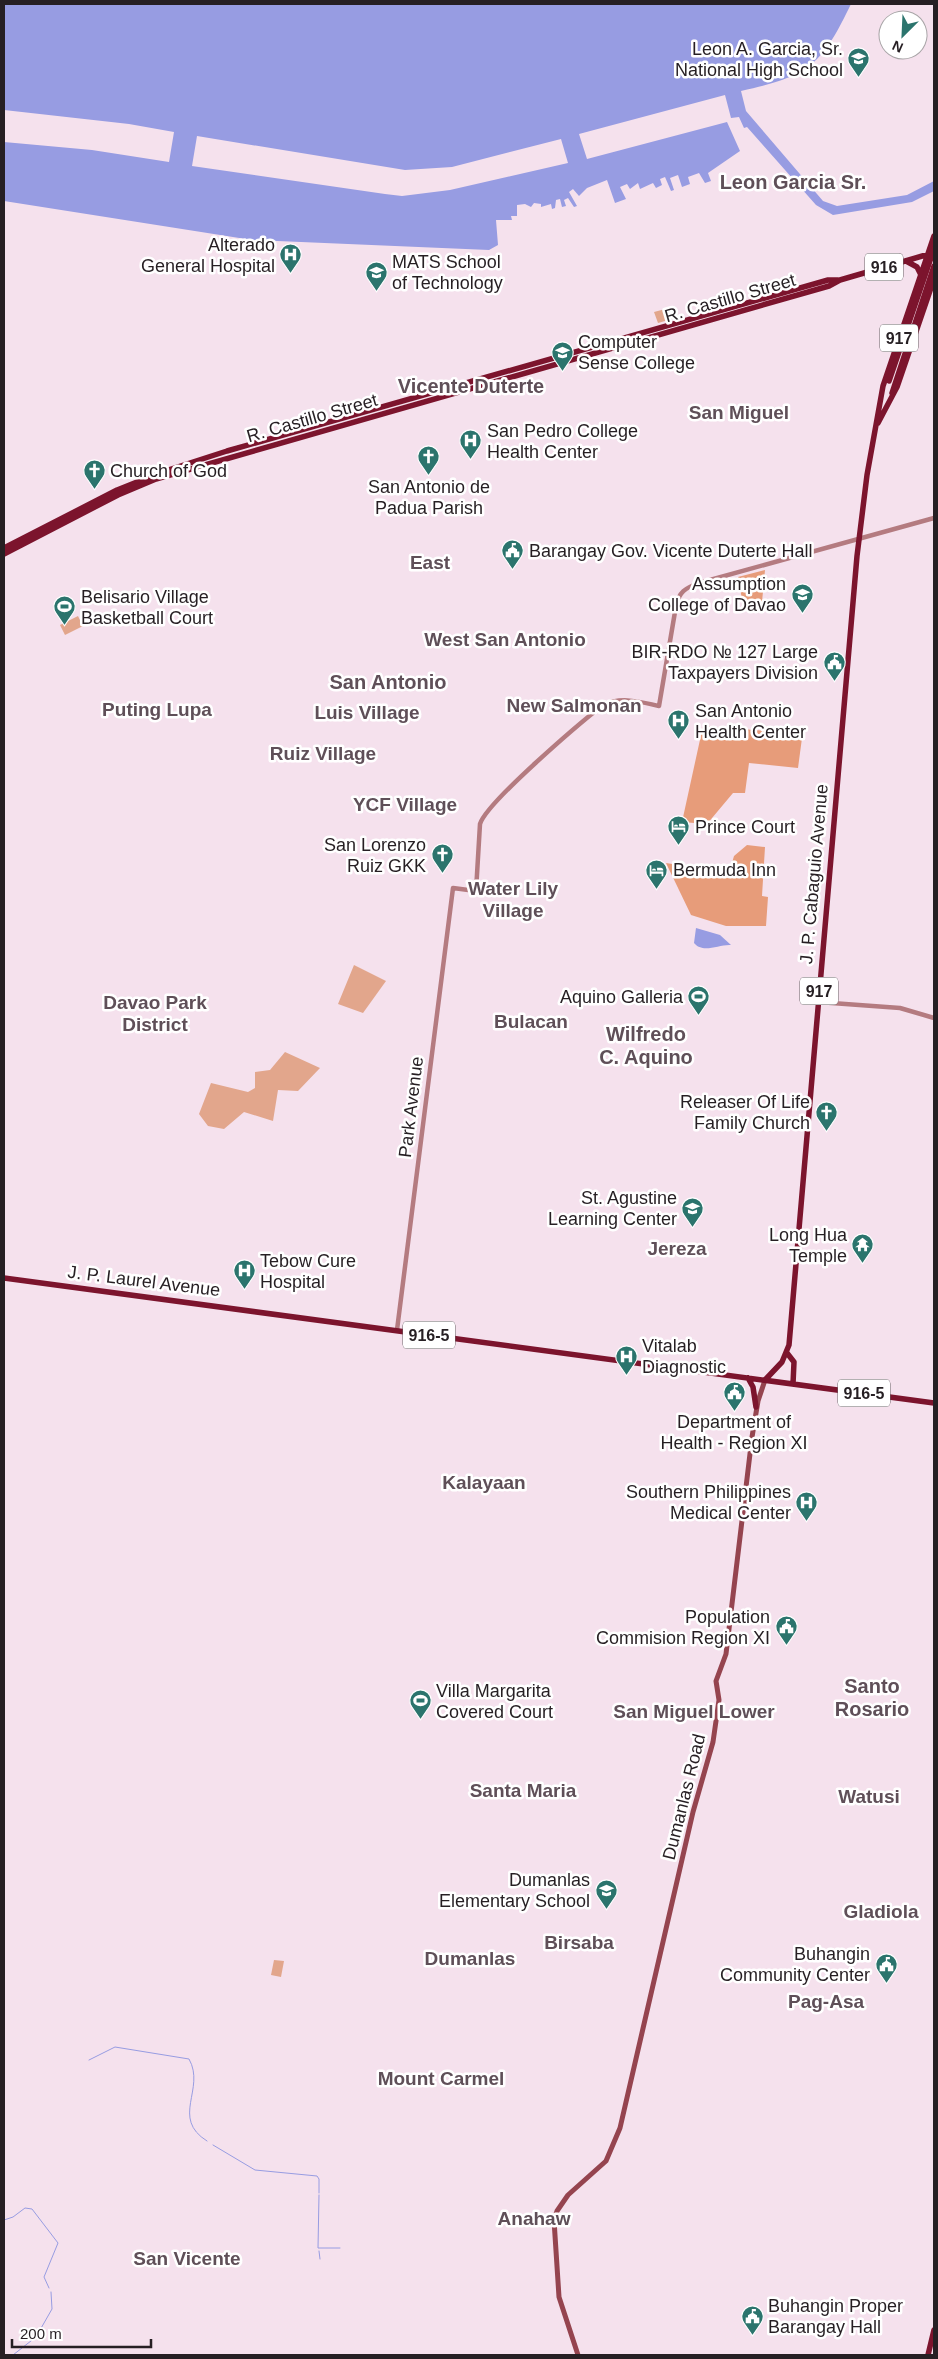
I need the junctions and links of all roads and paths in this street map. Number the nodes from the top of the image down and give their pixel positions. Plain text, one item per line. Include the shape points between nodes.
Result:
1 (934, 236) edge
2 (932, 252) edge
3 (906, 261) junction
4 (934, 261) edge
5 (934, 266) edge
6 (921, 276) junction
7 (934, 279) edge
8 (934, 293) edge
9 (928, 297) junction
10 (892, 381) junction
11 (880, 401) junction
12 (889, 405) junction
13 (878, 424) junction
14 (290, 437) junction
15 (934, 518) edge
16 (858, 539) junction
17 (4, 548) edge
18 (4, 554) edge
19 (818, 1002) junction
20 (934, 1018) edge
21 (4, 1278) edge
22 (397, 1330) junction
23 (788, 1353) junction
24 (748, 1378) junction
25 (765, 1380) junction
26 (793, 1384) junction
27 (934, 1403) edge
28 (756, 1407) junction
29 (934, 2330) edge
30 (578, 2355) edge
31 (928, 2355) edge

1 - 2 main road, 916
2 - 3 main road, R. Castillo Street / 916
2 - 4 main road
2 - 6 main road, J. P. Cabaguio Avenue / 917
2 - 10 main road, bridge
3 - 6 main road via 916,267
3 - 14 main road, R. Castillo Street / 916 via 840,280 828,280
5 - 10 main road
6 - 11 main road, J. P. Cabaguio Avenue / 917
7 - 9 main road, J. P. Cabaguio Avenue / 917
8 - 9 main road
9 - 12 main road, J. P. Cabaguio Avenue / 917
10 - 11 main road
10 - 12 main road
11 - 13 main road, J. P. Cabaguio Avenue / 917
12 - 13 main road, J. P. Cabaguio Avenue / 917
13 - 16 main road, J. P. Cabaguio Avenue / 917
14 - 17 main road, R. Castillo Street / 916 via 227,451 162,472 116,490
14 - 18 main road, R. Castillo Street / 916 via 156,479
15 - 16 street
16 - 19 main road, J. P. Cabaguio Avenue / 917
16 - 22 street, Park Avenue via 686,588 680,593 676,606 659,706 626,700 603,704 485,814 480,824 476,891 453,888
19 - 20 street via 900,1008
19 - 23 main road, J. P. Cabaguio Avenue / 917
21 - 22 main road, J. P. Laurel Avenue / 916-5
22 - 24 main road, J. P. Laurel Avenue / 916-5
23 - 25 main road
23 - 26 main road via 794,1362
24 - 25 main road, J. P. Laurel Avenue / 916-5
24 - 28 main road
25 - 26 main road, J. P. Laurel Avenue / 916-5
25 - 28 main road, Dumanlas Road
26 - 27 main road, J. P. Laurel Avenue / 916-5
28 - 30 main road, Dumanlas Road via 726,1654 716,1681 718,1700 713,1742 693,1812 620,2128 606,2161 568,2195 554,2220 559,2297
29 - 31 main road

